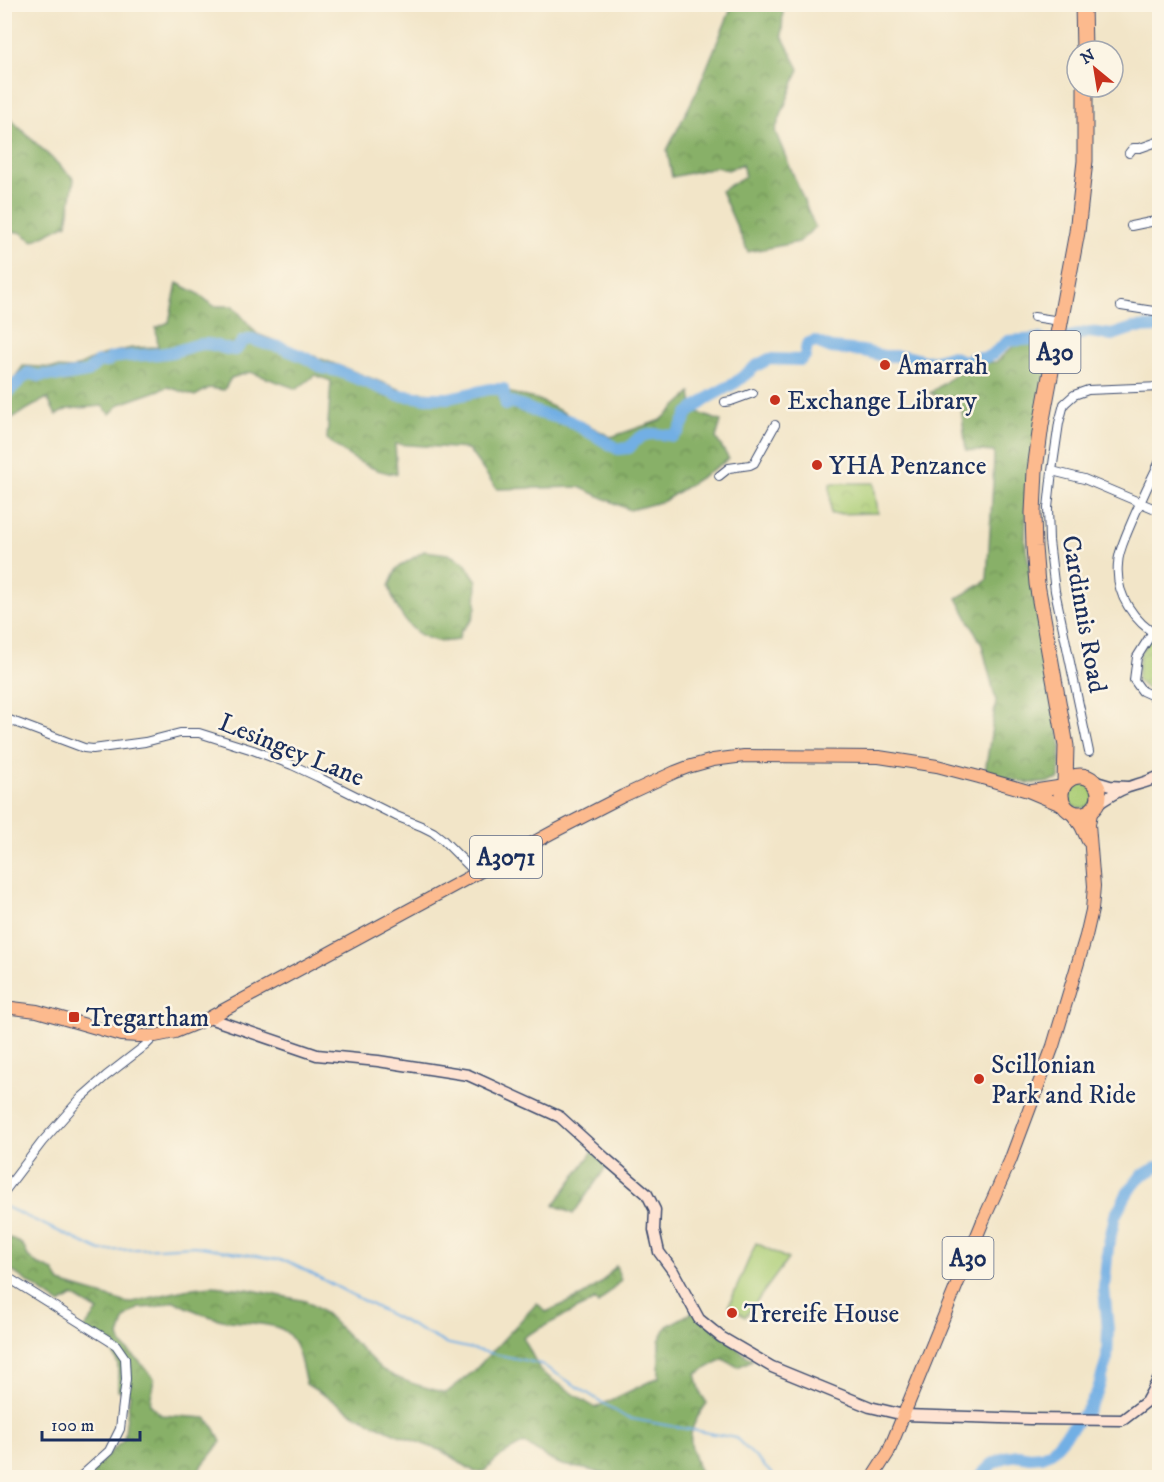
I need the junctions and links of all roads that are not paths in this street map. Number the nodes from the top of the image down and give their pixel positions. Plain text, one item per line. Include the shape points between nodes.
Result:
1 (1083, 4) edge
2 (1160, 37) edge
3 (1084, 39) edge
4 (1160, 46) edge
5 (1084, 99) edge
6 (1160, 141) edge
7 (1129, 153) dead end
8 (1160, 220) edge
9 (1135, 223) dead end
10 (1121, 306) dead end
11 (1160, 312) edge
12 (1034, 317) dead end
13 (1060, 321) junction
14 (1160, 387) edge
15 (753, 393) dead end
16 (725, 402) dead end
17 (775, 425) dead end
18 (1160, 461) edge
19 (1052, 471) junction
20 (719, 476) dead end
21 (1139, 503) junction
22 (1160, 511) edge
23 (1156, 635) edge
24 (1160, 691) edge
25 (4, 718) edge
26 (1066, 746) junction
27 (1089, 752) dead end
28 (1160, 776) edge
29 (1090, 779) junction
30 (1064, 784) junction
31 (1128, 787) junction
32 (1028, 791) junction
33 (1094, 807) junction
34 (1068, 809) junction
35 (1090, 844) junction
36 (476, 873) junction
37 (4, 1007) edge
38 (209, 1018) junction
39 (155, 1036) junction
40 (4, 1192) edge
41 (4, 1275) edge
42 (1160, 1377) edge
43 (904, 1414) junction
44 (79, 1478) edge
45 (872, 1478) edge

1 - 3 highway
2 - 4 street
5 - 13 highway, A30 via 1084,173
6 - 7 street via 1133,148
8 - 9 street
10 - 11 street
12 - 13 street
13 - 26 highway, A30 via 1035,470 1034,548
14 - 19 street, Cardinnis Road via 1088,390 1074,395 1064,404
15 - 16 street
17 - 20 street via 754,464 729,468
18 - 21 street
19 - 21 street via 1083,479
19 - 27 street, Cardinnis Road via 1048,508 1053,572
21 - 22 street
21 - 23 street via 1122,546 1119,584 1124,601
23 - 24 street via 1137,657 1134,680 1142,691 1153,696
25 - 36 street, Lesingey Lane via 84,748 199,733 253,750 421,825 442,839
26 - 29 highway, A30
26 - 30 highway, A30
28 - 31 main road
29 - 30 highway via 1074,777
29 - 31 main road
29 - 33 highway via 1098,792
30 - 32 main road, A3071
30 - 34 highway via 1061,797
31 - 33 main road
32 - 34 main road, A3071
32 - 36 main road, A3071 via 937,766 879,757 744,756 713,760 623,796
33 - 34 highway via 1082,813
33 - 35 main road, A30 via 1089,824
34 - 35 main road, A30
35 - 43 main road, A30 via 1092,910 1053,1046 1010,1161
36 - 38 main road, A3071
37 - 39 main road, A3071 via 37,1011 122,1035
38 - 39 main road, A3071
38 - 43 main road via 317,1055 468,1075 560,1117 647,1194 655,1210 659,1252 699,1319 772,1367 870,1407
39 - 40 street via 81,1098
41 - 44 street via 116,1345 125,1358 120,1429 109,1451
42 - 43 main road via 1146,1402 1124,1419
43 - 45 main road, A30 via 888,1453

